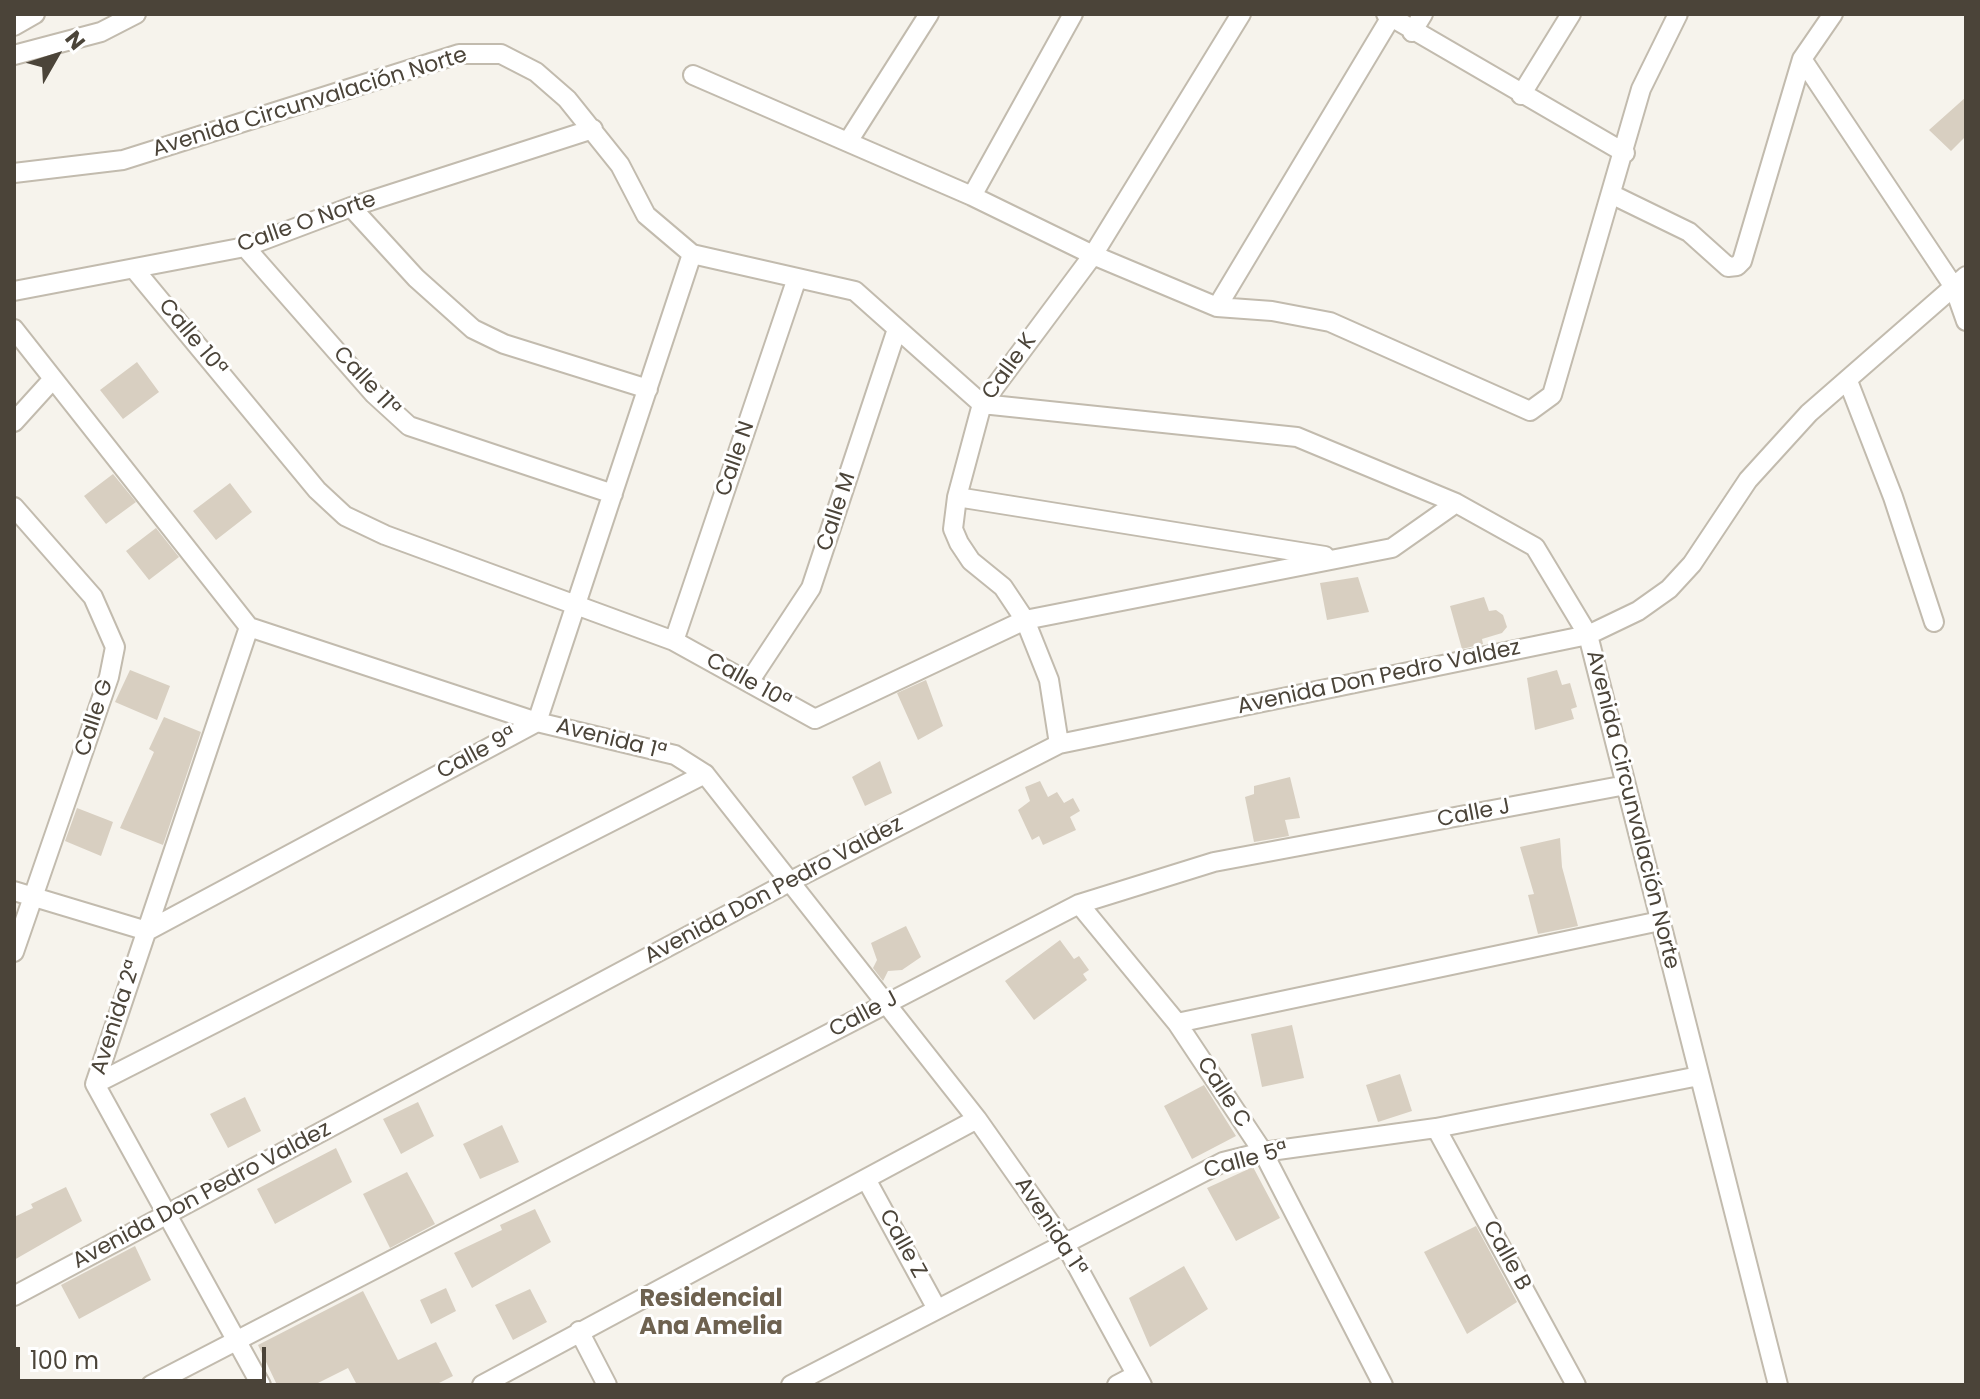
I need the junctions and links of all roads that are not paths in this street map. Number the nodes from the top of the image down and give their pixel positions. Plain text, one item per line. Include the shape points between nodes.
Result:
1 (35, 14) edge
2 (136, 14) edge
3 (929, 14) edge
4 (1073, 14) edge
5 (1241, 14) edge
6 (1423, 14) edge
7 (1571, 14) edge
8 (1678, 14) edge
9 (1833, 14) edge
10 (1388, 16) edge
11 (14, 26) edge
12 (1412, 32) junction
13 (14, 55) edge
14 (1802, 59) junction
15 (693, 75) dead end
16 (1521, 95) junction
17 (593, 129) junction
18 (849, 140) junction
19 (1625, 153) junction
20 (14, 173) edge
21 (1613, 195) junction
22 (972, 196) junction
23 (351, 207) junction
24 (245, 247) junction
25 (692, 254) junction
26 (1093, 255) junction
27 (135, 270) junction
28 (797, 278) junction
29 (1960, 282) edge
30 (14, 291) edge
31 (1217, 307) junction
32 (1966, 321) edge
33 (14, 329) edge
34 (897, 329) junction
35 (53, 379) junction
36 (1848, 381) junction
37 (648, 389) junction
38 (982, 404) junction
39 (14, 422) edge
40 (613, 494) junction
41 (957, 497) junction
42 (1456, 503) junction
43 (14, 507) edge
44 (1338, 558) junction
45 (576, 605) junction
46 (1025, 620) junction
47 (1934, 622) dead end
48 (249, 627) junction
49 (1588, 635) junction
50 (674, 641) junction
51 (749, 682) junction
52 (537, 722) junction
53 (1059, 744) junction
54 (705, 774) junction
55 (1626, 785) junction
56 (791, 881) junction
57 (14, 891) edge
58 (34, 898) junction
59 (1079, 904) junction
60 (1660, 921) junction
61 (147, 931) junction
62 (14, 952) edge
63 (888, 1002) junction
64 (1177, 1023) junction
65 (1699, 1076) junction
66 (95, 1084) junction
67 (977, 1119) junction
68 (1436, 1128) junction
69 (1263, 1152) junction
70 (866, 1179) junction
71 (164, 1216) junction
72 (1065, 1244) junction
73 (14, 1296) edge
74 (937, 1309) junction
75 (579, 1331) junction
76 (237, 1343) junction
77 (1139, 1380) edge
78 (151, 1385) edge
79 (261, 1385) edge
80 (482, 1385) edge
81 (607, 1385) edge
82 (791, 1385) edge
83 (1117, 1385) edge
84 (1383, 1385) edge
85 (1576, 1385) edge
86 (1778, 1385) edge

1 - 11 street
2 - 13 street via 101,32
3 - 18 street
4 - 22 street
5 - 26 street, Calle K
6 - 12 street
7 - 16 street
8 - 19 street via 1641,89
9 - 14 street
10 - 12 street
10 - 31 street
12 - 16 street
14 - 21 street via 1737,266 1728,267 1689,232
14 - 29 street
15 - 18 street
16 - 19 street
17 - 20 street, Avenida Circunvalación Norte via 536,72 483,51 459,54 123,160
17 - 23 street, Calle O Norte
17 - 25 street, Avenida Circunvalación Norte via 620,165 646,215
18 - 22 street
19 - 21 street
21 - 31 street via 1552,395 1530,411 1330,322
22 - 26 street
23 - 24 street, Calle O Norte
23 - 37 street via 416,278 473,329 504,344
24 - 27 street, Calle O Norte
24 - 40 street, Calle 11ª via 374,394 409,426
25 - 28 street, Avenida Circunvalación Norte
25 - 37 street, Calle 9ª
26 - 31 street
26 - 38 street, Calle K
27 - 30 street, Calle O Norte
27 - 45 street, Calle 10ª via 317,490 345,516
28 - 34 street, Avenida Circunvalación Norte via 855,291
28 - 50 street, Calle N
29 - 32 street
29 - 36 street, Avenida Don Pedro Valdez
33 - 35 street
34 - 38 street, Avenida Circunvalación Norte
34 - 51 street, Calle M via 811,588
35 - 39 street
35 - 48 street
36 - 47 street
36 - 49 street, Avenida Don Pedro Valdez via 1809,413 1748,480 1669,589
37 - 40 street, Calle 9ª
38 - 41 street, Calle K
38 - 42 street, Avenida Circunvalación Norte via 1297,437
40 - 45 street, Calle 9ª
41 - 44 street
41 - 46 street, Calle K via 953,529 959,543 971,561 1003,587
42 - 44 street, Calle 10ª via 1392,548
42 - 49 street, Avenida Circunvalación Norte via 1535,547
43 - 58 street, Calle G via 93,597 115,647
44 - 46 street, Calle 10ª
45 - 50 street, Calle 10ª
45 - 52 street, Calle 9ª
46 - 51 street, Calle 10ª via 815,719
46 - 53 street, Calle K via 1049,680
48 - 52 street, Avenida 1ª
48 - 61 street, Avenida 2ª
49 - 53 street, Avenida Don Pedro Valdez
49 - 55 street, Avenida Circunvalación Norte
50 - 51 street, Calle 10ª
52 - 54 street, Avenida 1ª via 675,755
52 - 61 street, Calle 9ª
53 - 56 street, Avenida Don Pedro Valdez
54 - 56 street, Avenida 1ª
54 - 66 street
55 - 59 street, Calle J via 1214,862
55 - 60 street, Avenida Circunvalación Norte
56 - 63 street, Avenida 1ª
56 - 71 street, Avenida Don Pedro Valdez
57 - 58 street
58 - 61 street
58 - 62 street, Calle G
59 - 63 street, Calle J
59 - 64 street, Calle C
60 - 64 street
60 - 65 street, Avenida Circunvalación Norte
61 - 66 street, Avenida 2ª
63 - 67 street, Avenida 1ª
63 - 76 street, Calle J
64 - 69 street, Calle C
65 - 68 street, Calle 5ª
65 - 86 street, Avenida Circunvalación Norte
66 - 71 street, Avenida 2ª
67 - 70 street
67 - 72 street, Avenida 1ª
68 - 69 street, Calle 5ª
68 - 85 street, Calle B
69 - 72 street, Calle 5ª via 1197,1173
69 - 84 street, Calle C
70 - 74 street, Calle Z
70 - 75 street
71 - 73 street, Avenida Don Pedro Valdez
71 - 76 street, Avenida 2ª
72 - 74 street, Calle 5ª
72 - 77 street, Avenida 1ª
74 - 82 street, Calle 5ª
75 - 80 street
75 - 81 street
76 - 78 street, Calle J
76 - 79 street, Avenida 2ª
77 - 83 street

